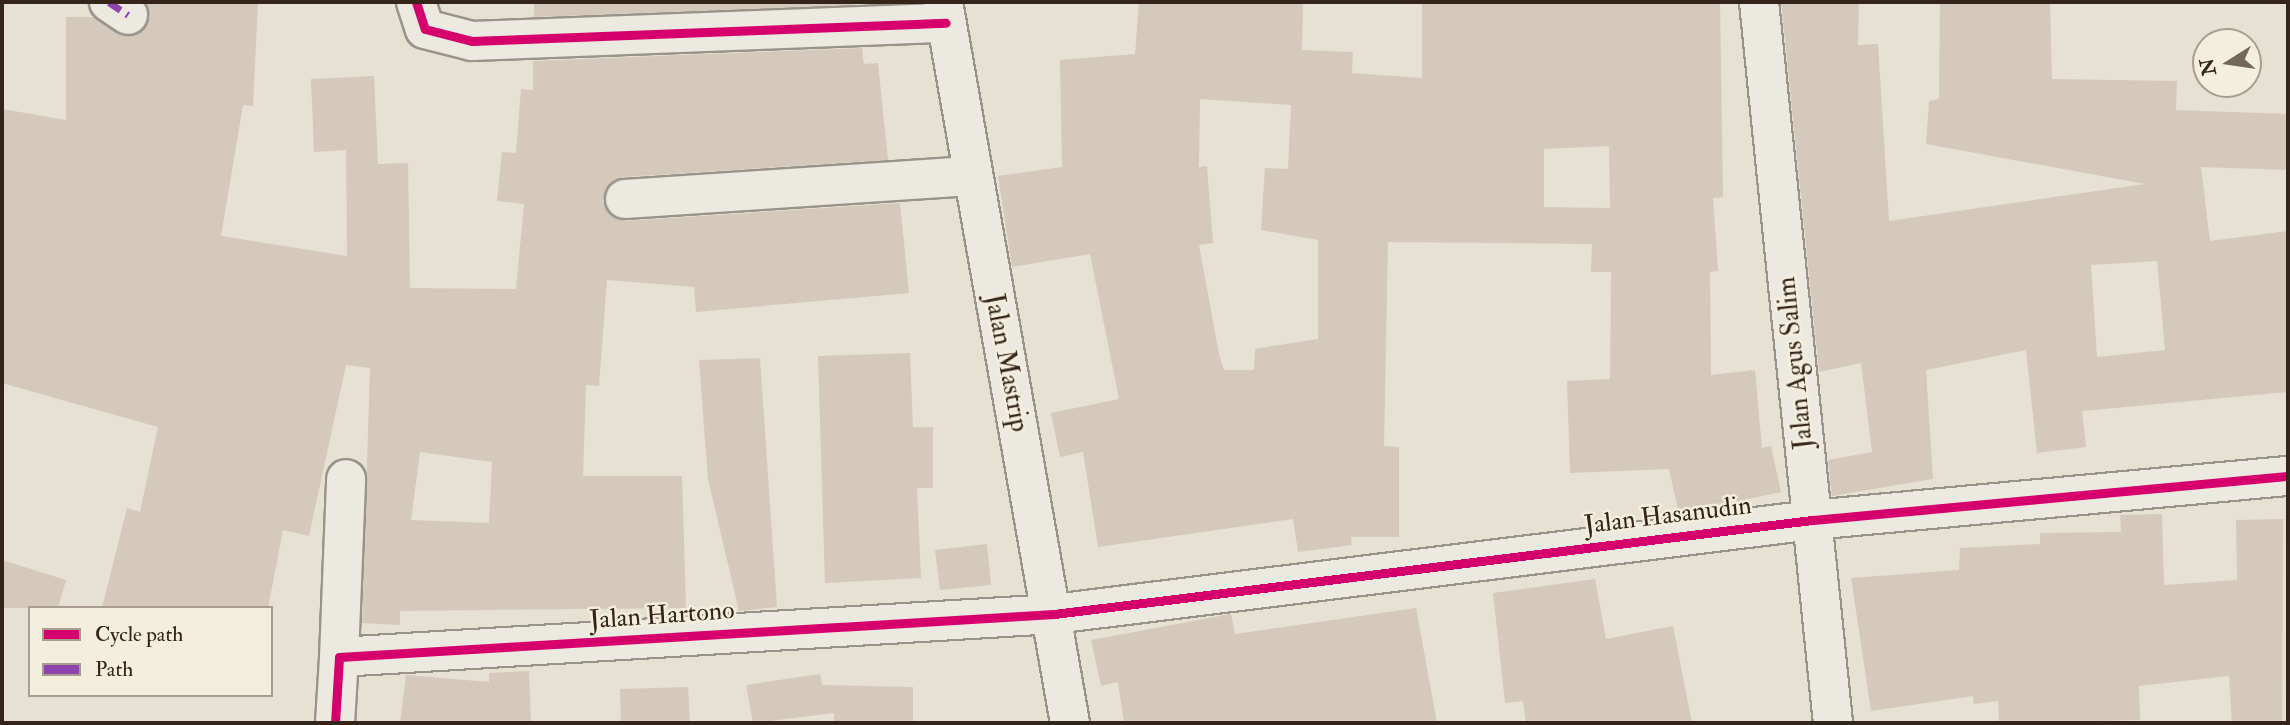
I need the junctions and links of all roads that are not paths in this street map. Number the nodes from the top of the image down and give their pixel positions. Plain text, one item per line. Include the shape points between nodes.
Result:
1 (416, 2) edge
2 (1759, 2) edge
3 (945, 12) edge
4 (970, 176) junction
5 (625, 199) dead end
6 (2288, 475) edge
7 (346, 479) dead end
8 (1812, 520) junction
9 (1054, 614) junction
10 (339, 657) junction
11 (335, 723) edge
12 (1070, 723) edge
13 (1833, 723) edge

1 - 3 street via 425,29 472,41
2 - 8 street, Jalan Agus Salim
3 - 4 street, Jalan Mastrip
4 - 5 street
4 - 9 street, Jalan Mastrip
6 - 8 street, Jalan Hasanudin
7 - 10 street
8 - 9 street, Jalan Hasanudin
8 - 13 street, Jalan Agus Salim
9 - 10 street, Jalan Hartono
9 - 12 street, Jalan Mastrip
10 - 11 street

